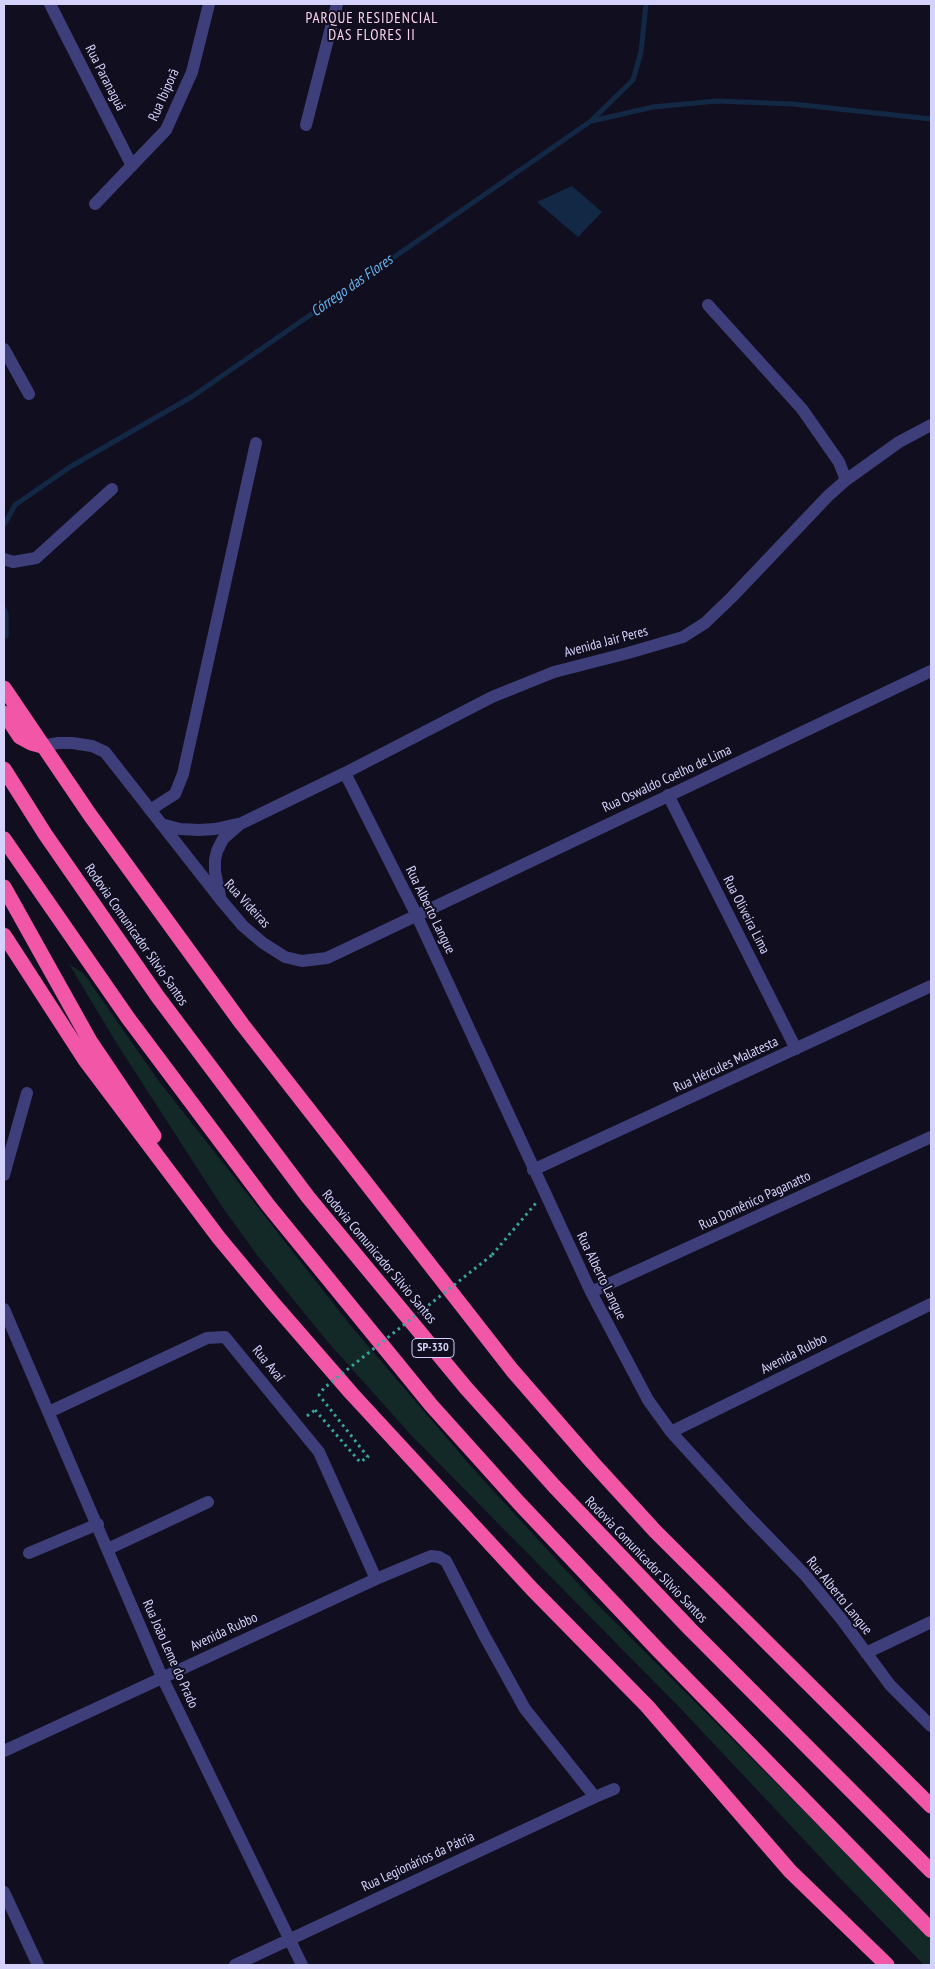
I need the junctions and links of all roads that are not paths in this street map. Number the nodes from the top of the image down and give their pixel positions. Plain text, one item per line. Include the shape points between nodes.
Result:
1 (209, 4) edge
2 (337, 4) edge
3 (55, 7) edge
4 (306, 125) dead end
5 (132, 166) junction
6 (95, 204) dead end
7 (708, 305) dead end
8 (4, 349) edge
9 (29, 394) dead end
10 (931, 425) edge
11 (256, 443) dead end
12 (846, 480) junction
13 (112, 489) dead end
14 (4, 559) edge
15 (931, 671) edge
16 (4, 688) edge
17 (4, 713) edge
18 (42, 746) junction
19 (4, 769) edge
20 (345, 774) junction
21 (668, 795) junction
22 (150, 810) junction
23 (242, 823) junction
24 (162, 824) junction
25 (4, 838) edge
26 (4, 887) edge
27 (221, 900) junction
28 (417, 916) junction
29 (4, 935) edge
30 (931, 986) edge
31 (796, 1049) junction
32 (26, 1093) dead end
33 (931, 1137) edge
34 (534, 1170) junction
35 (4, 1175) edge
36 (219, 1238) junction
37 (591, 1292) junction
38 (931, 1304) edge
39 (4, 1308) edge
40 (4, 1329) edge
41 (22, 1350) junction
42 (49, 1412) junction
43 (671, 1432) junction
44 (208, 1502) dead end
45 (98, 1524) junction
46 (108, 1549) junction
47 (29, 1554) dead end
48 (376, 1579) junction
49 (929, 1626) edge
50 (866, 1653) junction
51 (162, 1677) junction
52 (931, 1726) edge
53 (4, 1751) edge
54 (614, 1789) dead end
55 (595, 1796) junction
56 (931, 1806) edge
57 (931, 1871) edge
58 (4, 1892) edge
59 (931, 1930) edge
60 (289, 1939) junction
61 (38, 1965) edge
62 (235, 1965) edge
63 (302, 1965) edge
64 (887, 1965) edge

1 - 5 street, Rua Ibiporã via 192,72 166,130
2 - 4 street
3 - 5 street, Rua Paranaguá
5 - 6 street, Rua Ibiporã
7 - 12 street via 802,408 839,462
8 - 9 street
10 - 12 street, Avenida Jair Peres via 899,442
11 - 22 street via 183,774 174,794
12 - 20 street, Avenida Jair Peres via 705,623 683,636 554,672 500,693
13 - 14 street via 36,558 12,562
15 - 21 street, Rua Oswaldo Coelho de Lima
16 - 18 highway
17 - 18 highway via 20,736
18 - 22 street via 72,743 105,752
18 - 56 highway via 242,1024 512,1370 655,1530
19 - 57 highway, Rodovia Comunicador Silvio Santos / SP-330 via 158,997 308,1196 466,1388 690,1629
20 - 23 street, Avenida Jair Peres
20 - 28 street, Rua Alberto Langue
21 - 28 street, Rua Oswaldo Coelho de Lima
21 - 31 street, Rua Oliveira Lima
22 - 24 street
23 - 24 street, Avenida Jair Peres via 199,830
23 - 27 street, Avenida Jair Peres via 222,839 217,851 215,872
24 - 27 street, Rua Videiras
25 - 59 highway, SP-330 via 128,1018 268,1205 431,1405 658,1650
26 - 36 highway via 90,1041 186,1178
27 - 28 street, Rua Videiras via 263,943 285,957 302,961 327,958
28 - 34 street, Rua Alberto Langue
29 - 36 highway via 85,1060
30 - 31 street, Rua Hércules Malatesta
31 - 34 street, Rua Hércules Malatesta
32 - 35 street
33 - 37 street, Rua Domênico Paganatto
34 - 37 street, Rua Alberto Langue
36 - 64 highway via 352,1394 532,1589 647,1706 790,1871
37 - 43 street, Rua Alberto Langue via 648,1400
38 - 43 street, Avenida Rubbo
39 - 41 street, Rua João Leme do Prado
40 - 41 street, Rua João Leme do Prado
41 - 42 street, Rua João Leme do Prado
42 - 45 street, Rua João Leme do Prado
42 - 48 street, Rua Avaí via 207,1338 226,1337 319,1452
43 - 50 street, Rua Alberto Langue via 805,1575
44 - 46 street
45 - 46 street, Rua João Leme do Prado
45 - 47 street
46 - 51 street, Rua João Leme do Prado
48 - 51 street, Avenida Rubbo
48 - 55 street, Avenida Rubbo via 431,1556 446,1561 525,1709
49 - 50 street
50 - 52 street, Rua Alberto Langue via 890,1685
51 - 53 street, Avenida Rubbo
51 - 60 street, Rua João Leme do Prado
54 - 55 street, Rua Legionários da Pátria
55 - 60 street, Rua Legionários da Pátria
58 - 61 street
60 - 62 street, Rua Legionários da Pátria
60 - 63 street, Rua João Leme do Prado

